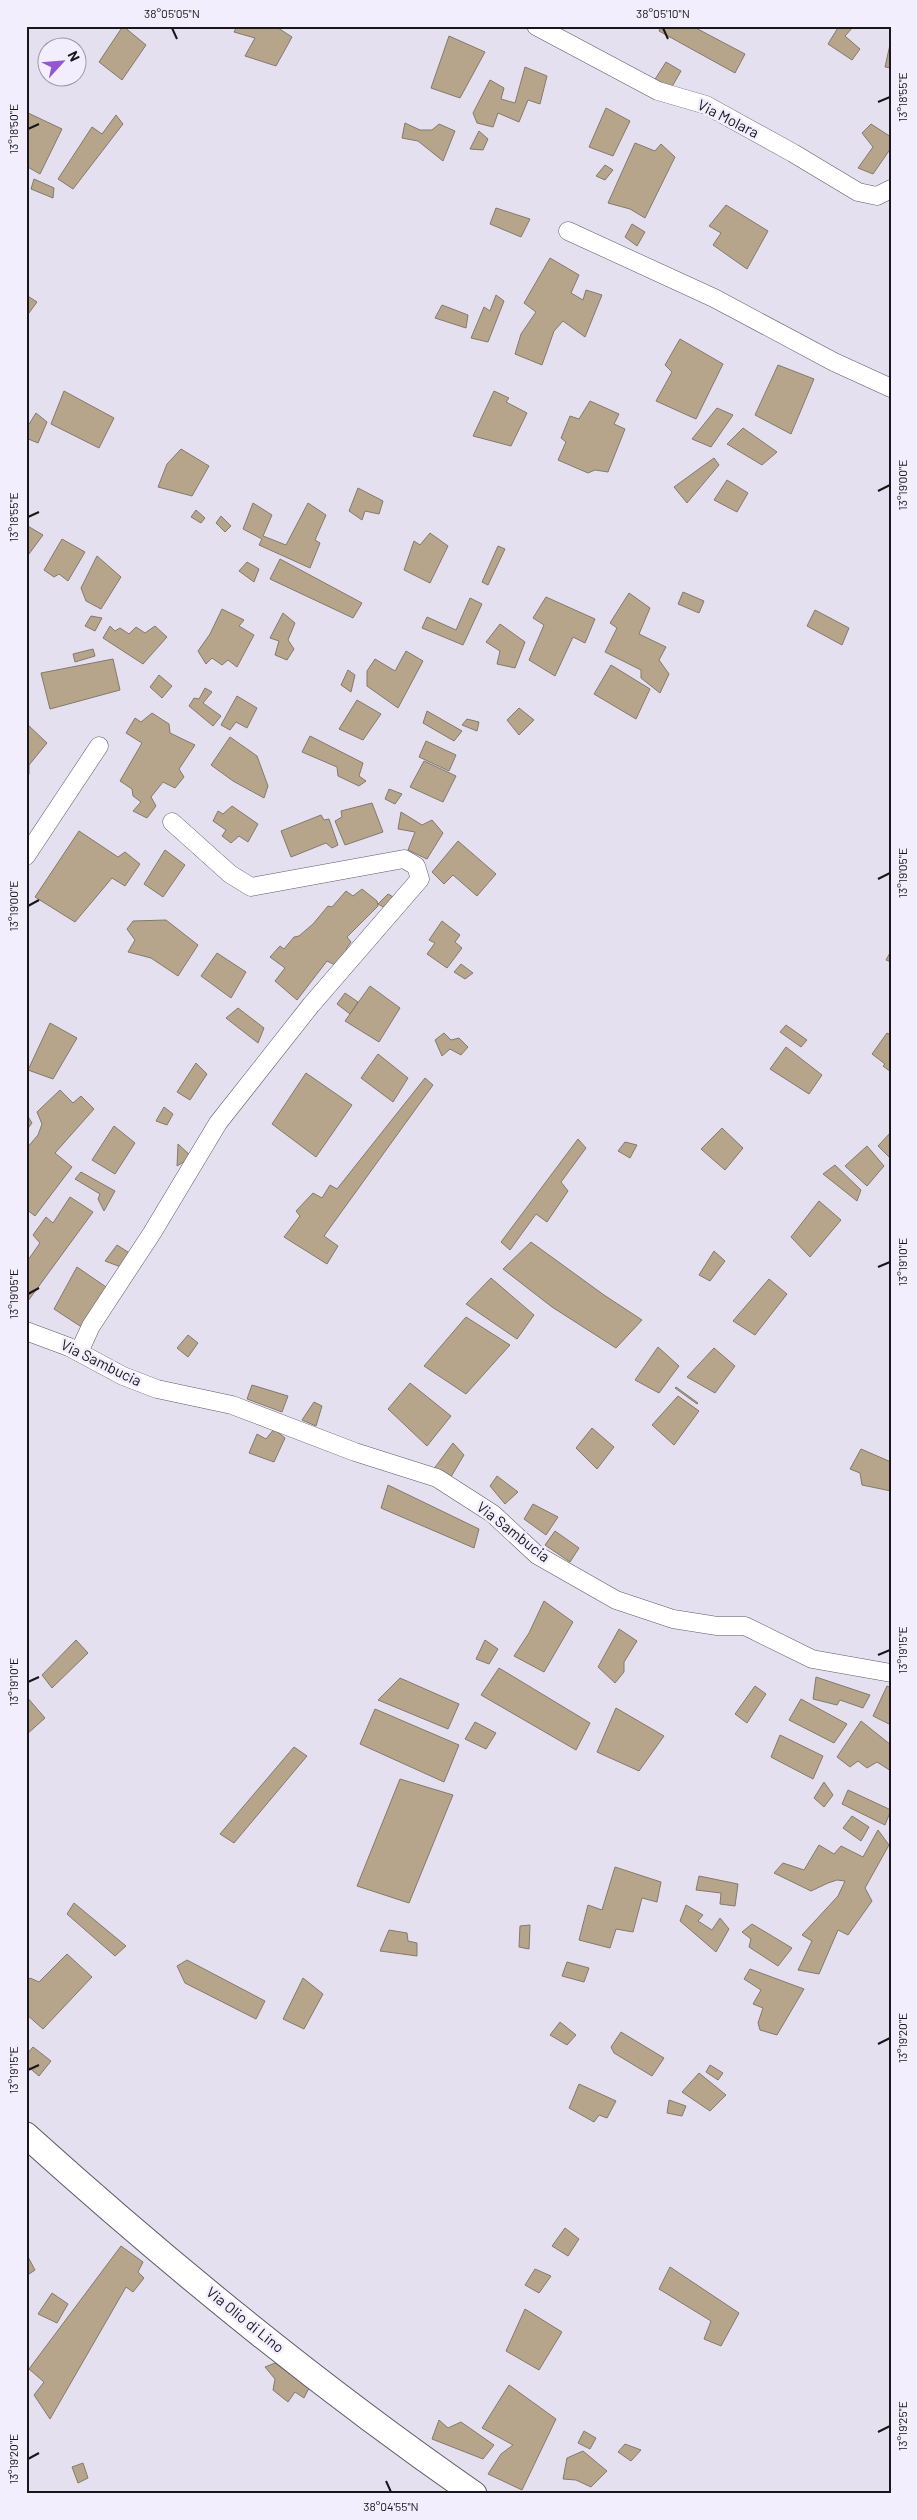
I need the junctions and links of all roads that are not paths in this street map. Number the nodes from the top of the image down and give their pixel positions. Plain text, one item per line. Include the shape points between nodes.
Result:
1 (536, 26) edge
2 (891, 189) edge
3 (568, 231) dead end
4 (891, 388) edge
5 (99, 746) dead end
6 (172, 822) dead end
7 (26, 856) edge
8 (26, 1331) edge
9 (79, 1352) junction
10 (891, 1673) edge
11 (26, 2135) edge
12 (474, 2494) edge

1 - 2 street, Via Molara via 658,91 706,105 858,192 877,196
3 - 4 street via 714,298 834,362
5 - 7 street
6 - 9 street via 230,874 251,887 404,860 416,866 420,879 311,1005 218,1123 91,1326
8 - 9 street, Via Sambucia
9 - 10 street, Via Sambucia via 123,1376 156,1389 232,1405 355,1452 437,1478 493,1514 537,1555 616,1600 673,1619 717,1626 745,1626 812,1659
11 - 12 street, Via Olio di Lino via 102,2202 354,2407

